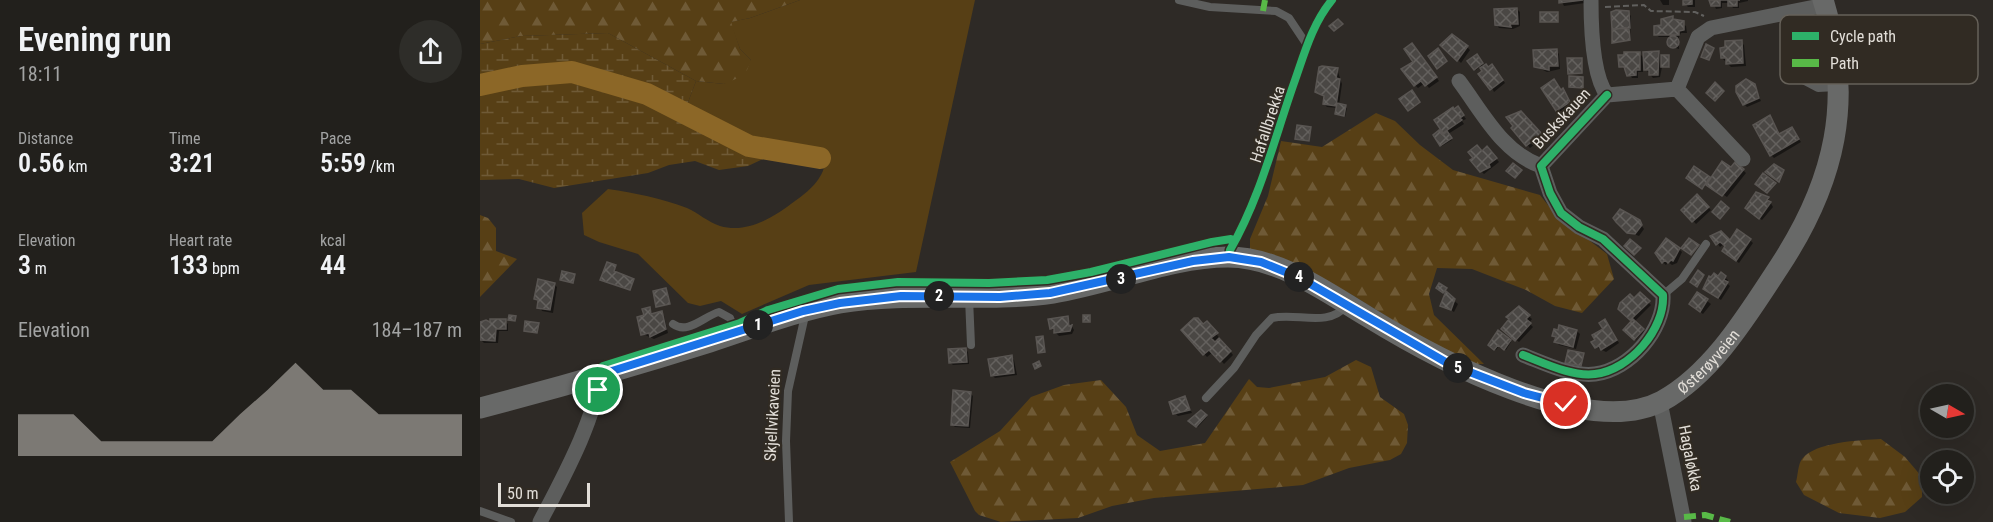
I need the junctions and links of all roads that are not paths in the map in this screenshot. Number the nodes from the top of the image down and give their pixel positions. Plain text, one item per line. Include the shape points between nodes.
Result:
1 (1179, 0) edge
2 (1824, 2) edge
3 (1591, 4) edge
4 (1790, 13) joint
5 (1307, 45) dead end
6 (1459, 81) dead end
7 (1811, 84) edge
8 (1838, 84) edge
9 (1838, 87) junction
10 (1677, 89) junction
11 (1607, 95) junction
12 (1743, 159) dead end
13 (1541, 166) junction
14 (1706, 244) dead end
15 (1663, 295) junction
16 (969, 297) junction
17 (1347, 305) junction
18 (803, 311) junction
19 (672, 324) dead end
20 (735, 333) junction
21 (971, 345) dead end
22 (1523, 355) dead end
23 (596, 376) junction
24 (1206, 398) dead end
25 (1660, 402) junction
26 (480, 408) edge
27 (480, 511) edge
28 (511, 522) edge
29 (540, 522) edge
30 (789, 522) edge
31 (1684, 522) edge

1 - 5 lane via 1210,7 1276,11 1289,18
2 - 4 street
3 - 11 street, Buskskauen via 1600,86
4 - 10 street via 1712,28 1698,37
6 - 13 street, Buskskauen via 1506,146
7 - 9 lane via 1818,88
8 - 9 main road, Østerøyveien
9 - 25 main road, Østerøyveien via 1831,161 1809,218 1722,346 1691,379
10 - 11 street, Buskskauen
10 - 12 street
11 - 13 street, Buskskauen
13 - 15 street, Buskskauen via 1550,194 1562,213 1578,227 1604,239
14 - 15 lane via 1682,279
15 - 22 street via 1664,308 1658,325 1634,355 1610,370 1578,373
16 - 17 main road, Østerøyveien via 1050,293 1193,261 1229,257 1279,268
16 - 18 main road, Østerøyveien via 879,298
16 - 21 lane
17 - 24 lane via 1342,312 1327,317 1272,318
17 - 25 main road, Østerøyveien via 1449,364 1524,393 1600,410 1624,411
18 - 20 main road, Østerøyveien
18 - 30 lane, Skjellvikaveien via 788,391
19 - 20 lane via 679,328 691,326 719,312 730,318
20 - 23 main road, Østerøyveien
23 - 26 main road, Østerøyveien
23 - 29 street via 598,390 590,417
25 - 31 street, Hagaløkka
27 - 28 lane

